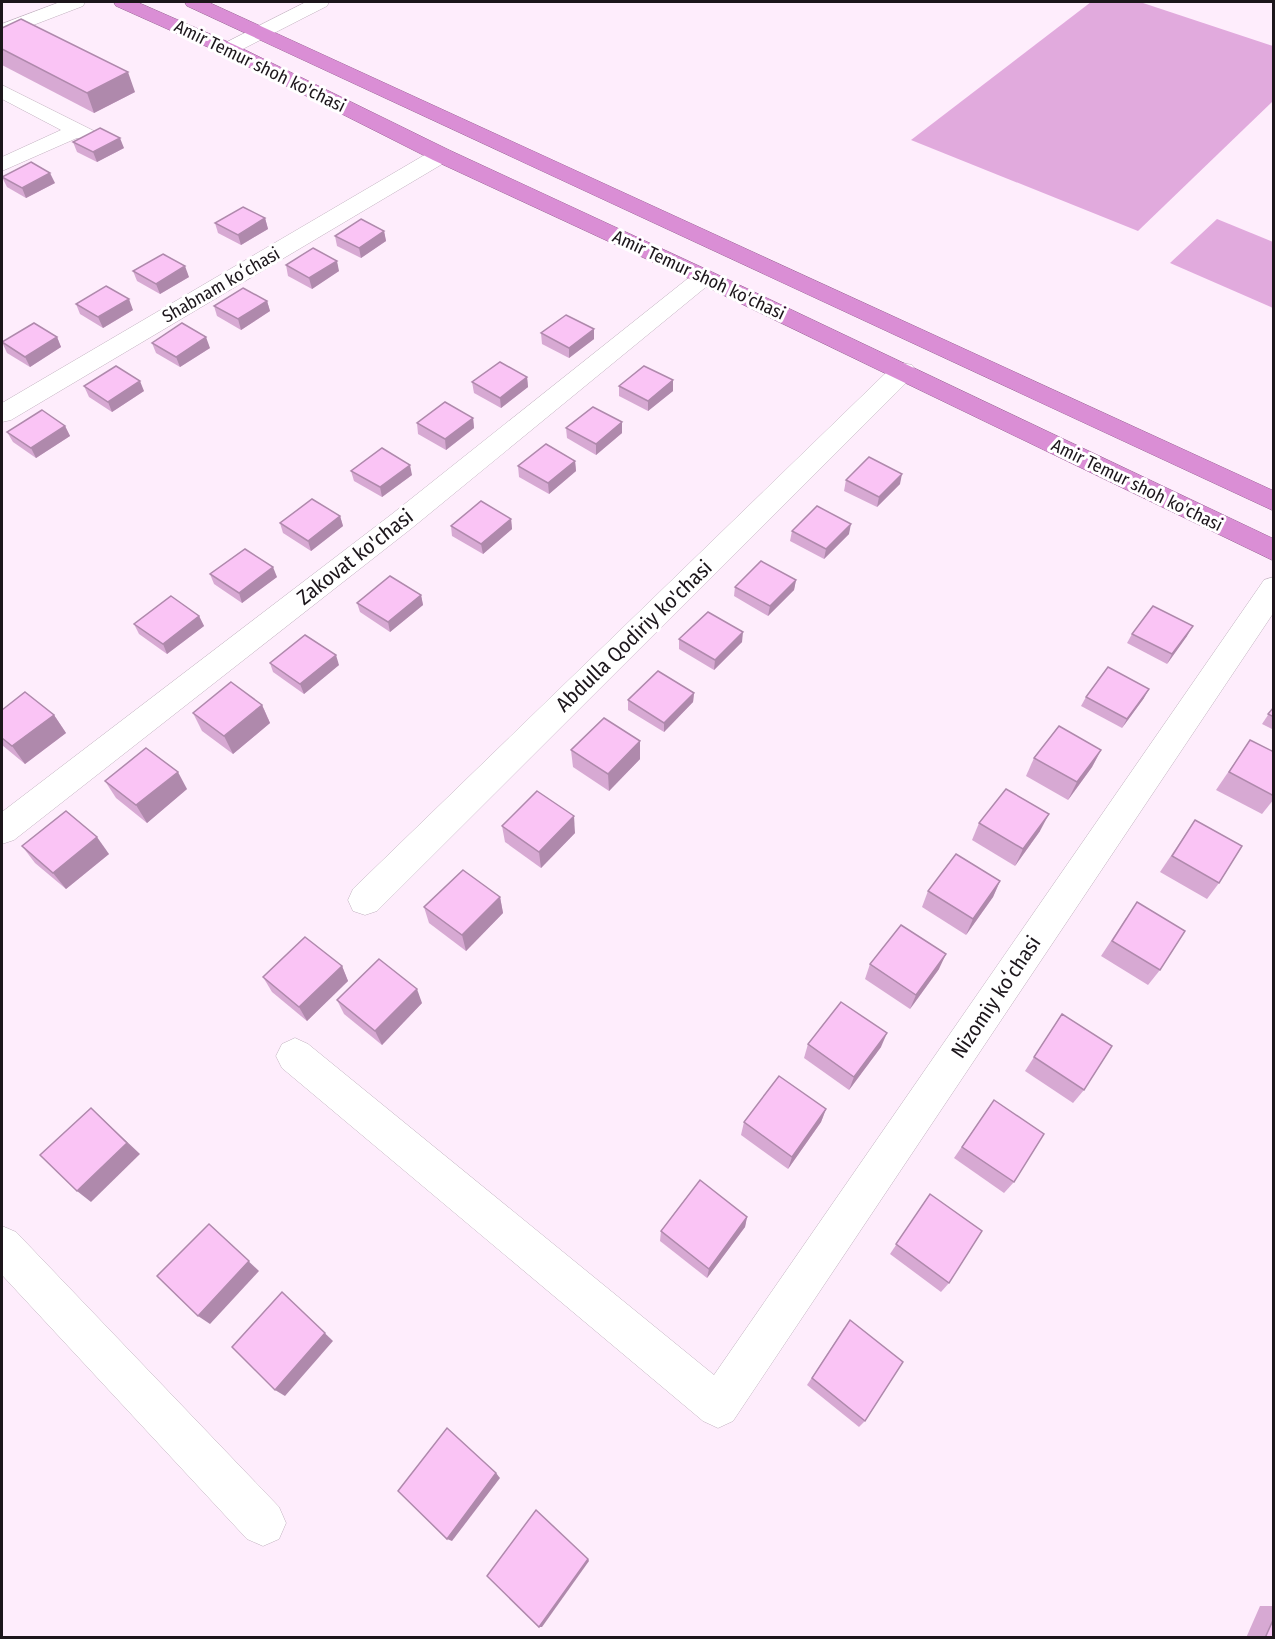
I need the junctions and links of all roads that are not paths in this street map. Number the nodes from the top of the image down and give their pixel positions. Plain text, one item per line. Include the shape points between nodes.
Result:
1 (75, 2) edge
2 (123, 2) edge
3 (194, 2) edge
4 (320, 2) edge
5 (2, 31) edge
6 (261, 32) junction
7 (228, 49) junction
8 (2, 91) edge
9 (441, 155) junction
10 (2, 165) edge
11 (704, 277) junction
12 (903, 372) junction
13 (2, 414) edge
14 (1274, 502) edge
15 (1274, 550) edge
16 (1274, 588) edge
17 (2, 830) edge
18 (365, 900) dead end
19 (295, 1056) dead end
20 (2, 1246) edge
21 (262, 1523) dead end

1 - 5 street
2 - 7 highway, Amir Temur shoh ko'chasi
3 - 6 highway, Amir Temur shoh ko'chasi
4 - 6 street
6 - 7 street
6 - 14 highway, Amir Temur shoh ko'chasi
7 - 9 highway, Amir Temur shoh ko'chasi
8 - 10 street via 82,133
9 - 11 highway, Amir Temur shoh ko'chasi
9 - 13 street, Shabnam koʻchasi
11 - 12 highway, Amir Temur shoh ko'chasi
11 - 17 street, Zakovat ko'chasi via 402,521
12 - 15 highway, Amir Temur shoh ko'chasi
12 - 18 street, Abdulla Qodiriy ko'chasi
16 - 19 street, Nizomiy koʻchasi via 718,1406
20 - 21 street

